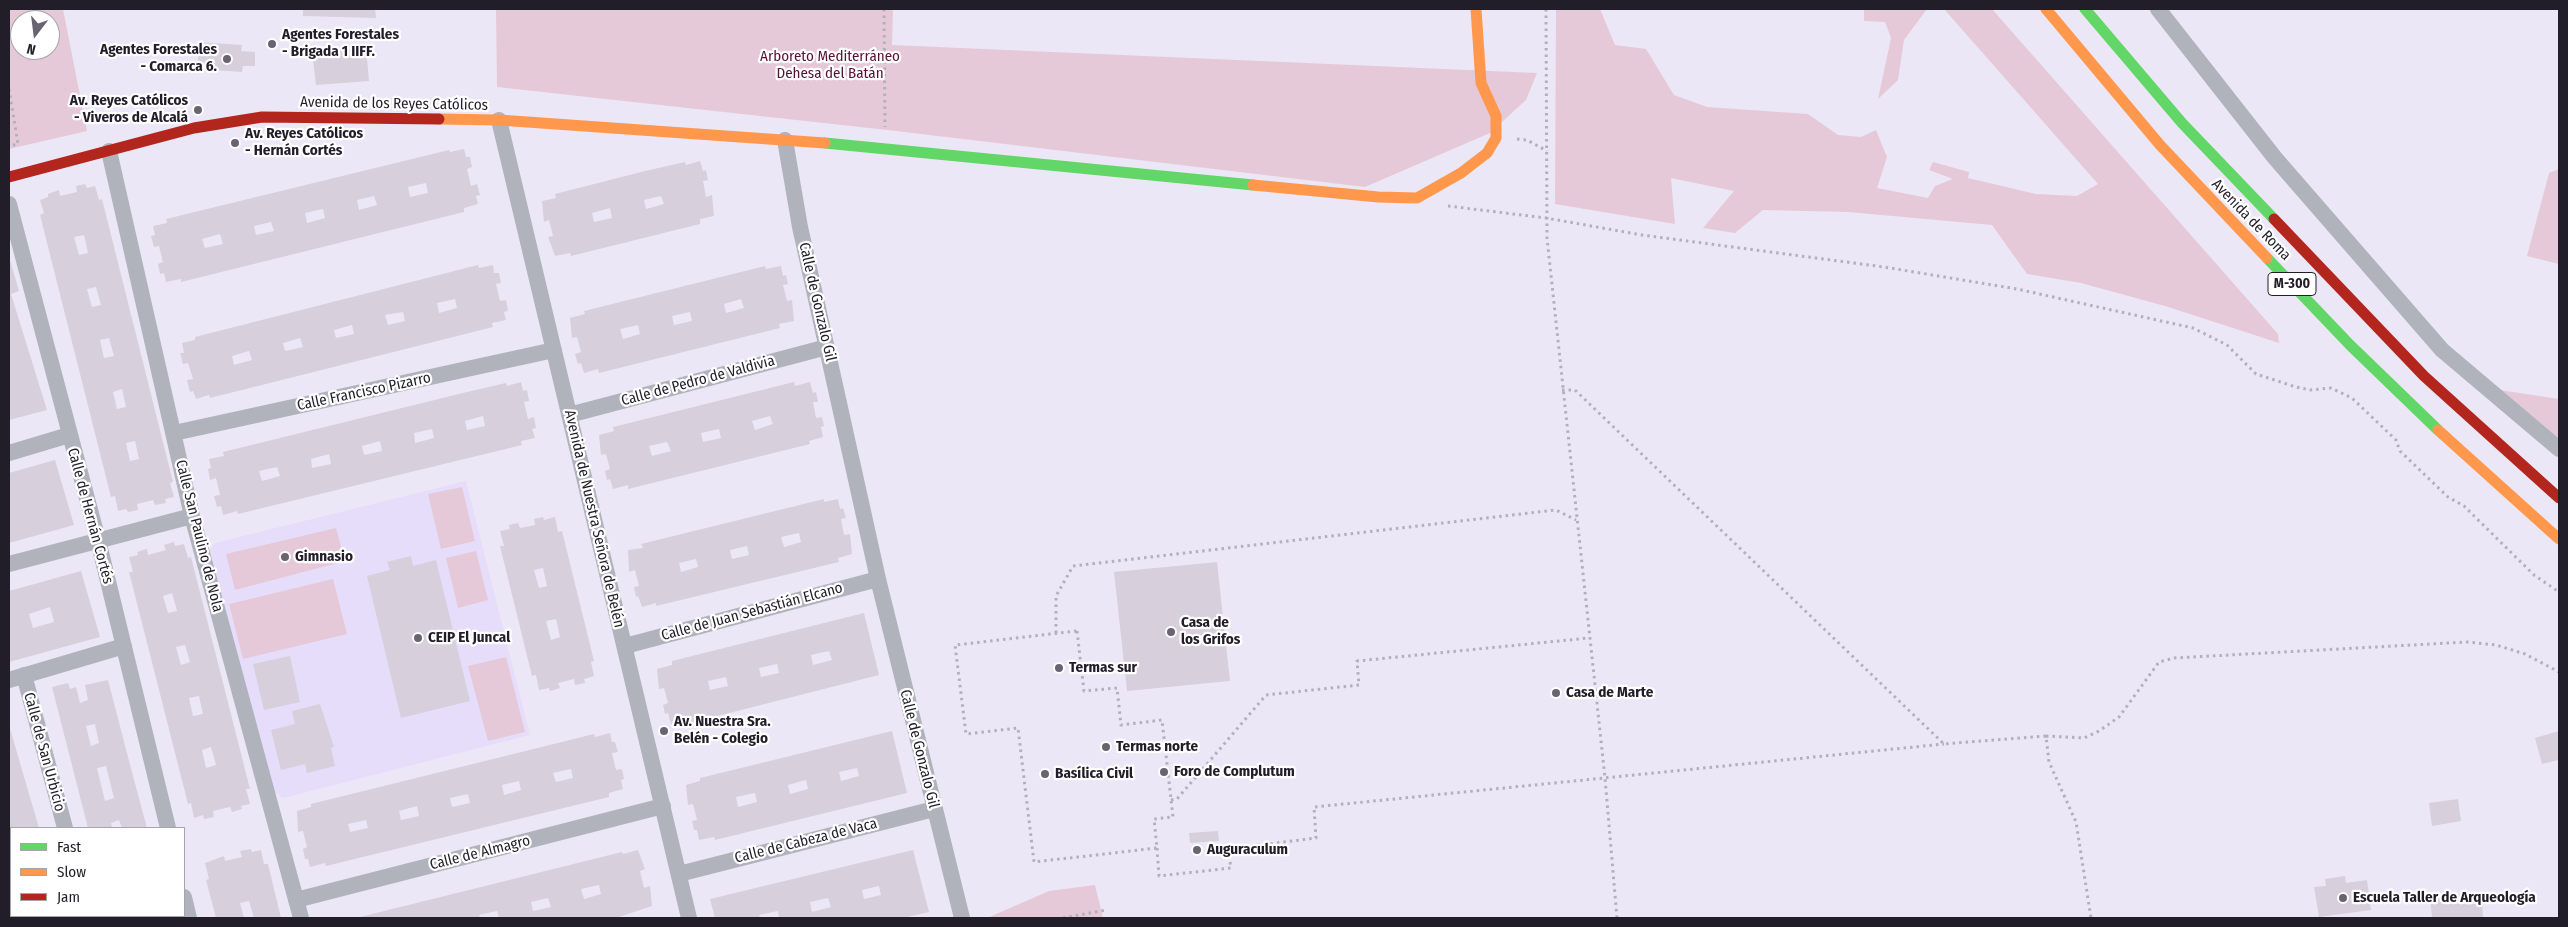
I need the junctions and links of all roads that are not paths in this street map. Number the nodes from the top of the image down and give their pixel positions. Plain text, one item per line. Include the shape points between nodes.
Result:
1 (1476, 9) edge
2 (2046, 9) edge
3 (2085, 9) edge
4 (2158, 9) edge
5 (499, 120) junction
6 (785, 140) junction
7 (109, 150) junction
8 (9, 177) edge
9 (9, 204) edge
10 (827, 347) junction
11 (554, 350) junction
12 (569, 415) junction
13 (174, 433) junction
14 (69, 435) junction
15 (2559, 449) edge
16 (9, 453) edge
17 (2559, 498) edge
18 (192, 516) junction
19 (98, 540) junction
20 (2559, 540) edge
21 (9, 564) edge
22 (878, 579) junction
23 (124, 646) junction
24 (625, 646) junction
25 (16, 677) edge
26 (663, 806) junction
27 (934, 809) junction
28 (65, 827) edge
29 (168, 827) edge
30 (679, 874) junction
31 (185, 900) edge
32 (296, 900) junction
33 (189, 918) edge
34 (301, 918) edge
35 (689, 918) edge
36 (962, 918) edge

1 - 6 street, Avenida de los Reyes Católicos via 1481,83 1496,116 1496,138 1487,154 1417,198 1378,197
2 - 20 street, Avenida de Roma / M-300 via 2160,145 2350,345
3 - 17 street, Avenida de Roma / M-300 via 2182,123 2424,376
4 - 15 street via 2275,158 2442,350
5 - 6 street, Avenida de los Reyes Católicos
5 - 7 street, Avenida de los Reyes Católicos via 262,117 194,128
5 - 11 street, Avenida de Nuestra Señora de Belén
6 - 10 street, Calle de Gonzalo Gil via 800,228
7 - 8 street, Avenida de los Reyes Católicos
7 - 13 street, Calle San Paulino de Nola
9 - 14 street, Calle de Hernán Cortés
10 - 12 street, Calle de Pedro de Valdivia
10 - 22 street, Calle de Gonzalo Gil
11 - 12 street, Avenida de Nuestra Señora de Belén
11 - 13 street, Calle Francisco Pizarro
12 - 24 street, Avenida de Nuestra Señora de Belén
13 - 18 street, Calle San Paulino de Nola
14 - 16 street
14 - 19 street, Calle de Hernán Cortés
18 - 19 street
18 - 32 street, Calle San Paulino de Nola
19 - 21 street
19 - 23 street, Calle de Hernán Cortés
22 - 24 street, Calle de Juan Sebastián Elcano
22 - 27 street, Calle de Gonzalo Gil
23 - 25 street
23 - 29 street, Calle de Hernán Cortés
24 - 26 street, Avenida de Nuestra Señora de Belén
25 - 28 street, Calle de San Urbicio
26 - 30 street, Avenida de Nuestra Señora de Belén
26 - 32 street, Calle de Almagro
27 - 30 street, Calle de Cabeza de Vaca
27 - 36 street, Calle de Gonzalo Gil
30 - 35 street, Avenida de Nuestra Señora de Belén
31 - 33 street
32 - 34 street, Calle San Paulino de Nola

